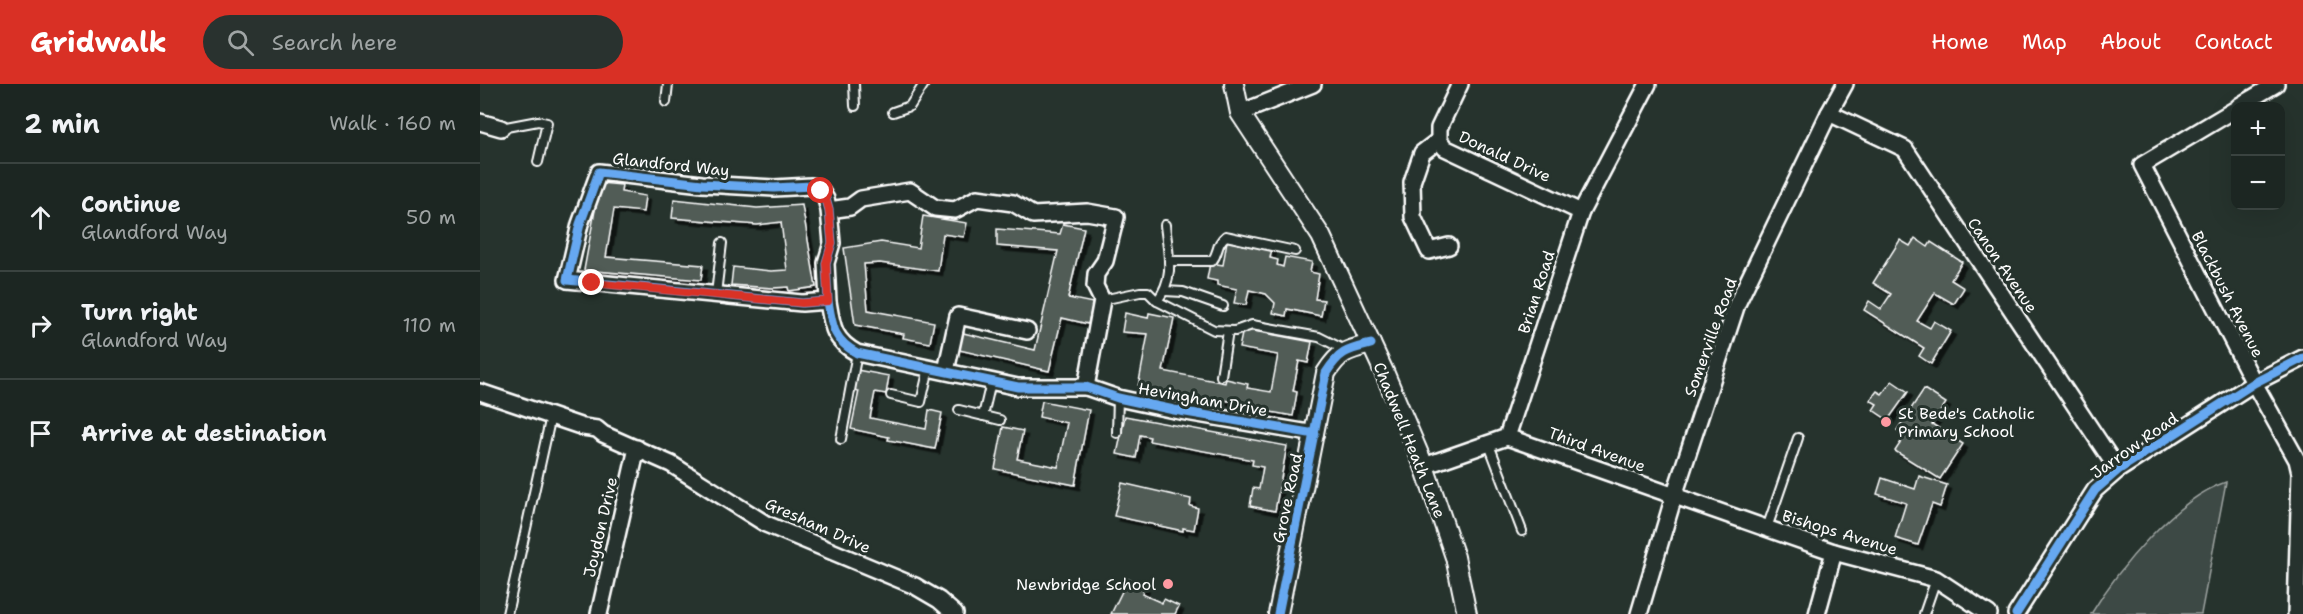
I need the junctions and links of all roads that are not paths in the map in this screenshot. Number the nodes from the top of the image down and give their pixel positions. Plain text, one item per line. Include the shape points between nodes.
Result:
1 (668, 84) edge
2 (854, 84) edge
3 (924, 84) edge
4 (1234, 84) edge
5 (1313, 84) edge
6 (1460, 84) edge
7 (1648, 84) edge
8 (1845, 84) edge
9 (2276, 84) edge
10 (666, 102) dead end
11 (2247, 102) edge
12 (855, 106) dead end
13 (893, 112) dead end
14 (2231, 112) edge
15 (1240, 113) junction
16 (1829, 113) junction
17 (480, 122) edge
18 (501, 128) joint
19 (1439, 140) junction
20 (538, 162) dead end
21 (829, 210) junction
22 (1581, 212) junction
23 (1165, 225) dead end
24 (722, 243) dead end
25 (1449, 246) dead end
26 (1294, 251) dead end
27 (1169, 261) junction
28 (1165, 291) junction
29 (716, 294) junction
30 (1102, 300) junction
31 (828, 301) junction
32 (1157, 301) junction
33 (1223, 306) dead end
34 (1027, 331) dead end
35 (1228, 331) junction
36 (1371, 344) junction
37 (1345, 350) junction
38 (857, 353) junction
39 (2303, 358) edge
40 (928, 368) junction
41 (946, 371) junction
42 (1221, 376) dead end
43 (992, 382) junction
44 (2253, 383) junction
45 (1086, 387) junction
46 (480, 392) edge
47 (891, 395) dead end
48 (1119, 398) junction
49 (959, 410) dead end
50 (551, 416) junction
51 (983, 416) junction
52 (1000, 420) dead end
53 (1117, 433) dead end
54 (1315, 434) junction
55 (1507, 436) junction
56 (1798, 438) dead end
57 (841, 439) dead end
58 (1488, 442) junction
59 (637, 448) junction
60 (1424, 466) junction
61 (2118, 470) junction
62 (1674, 496) junction
63 (1767, 528) junction
64 (1521, 531) dead end
65 (1834, 552) junction
66 (1936, 579) junction
67 (507, 614) edge
68 (598, 614) edge
69 (956, 614) edge
70 (1278, 614) edge
71 (1467, 614) edge
72 (1639, 614) edge
73 (1817, 614) edge
74 (1924, 614) edge
75 (1989, 614) edge
76 (2016, 614) edge
77 (2296, 614) edge

1 - 10 lane
2 - 12 lane
3 - 13 lane via 910,106
4 - 15 street, Chadwell Heath Lane
5 - 15 street
6 - 19 street, Donald Drive via 1439,128
7 - 22 street, Brian Road
8 - 16 street, Somerville Road
9 - 11 street
14 - 44 street, Blackbush Avenue via 2142,165
15 - 36 street, Chadwell Heath Lane via 1321,236
16 - 61 street, Canon Avenue via 1905,149
16 - 62 street, Somerville Road via 1737,304
17 - 18 street
18 - 20 lane via 547,123
19 - 22 street, Donald Drive via 1445,148
19 - 25 street via 1422,153 1412,182 1413,217 1429,250
21 - 29 street, Glandford Way via 821,191 811,186 702,184 598,172 567,280
21 - 30 street via 850,207 861,199 910,191 935,208 955,210 977,198 1013,203 1033,215 1087,212 1116,217 1106,261 1096,274 1095,286
21 - 31 street, Glandford Way via 832,243 826,263
22 - 55 street, Brian Road
23 - 27 lane
24 - 29 lane
26 - 27 lane via 1226,236 1218,242 1212,261
27 - 28 lane
28 - 32 lane
28 - 33 lane via 1183,292
29 - 31 street, Glandford Way via 802,303
30 - 32 lane via 1148,292
30 - 45 street
31 - 38 street, Glandford Way via 838,338
32 - 35 lane via 1214,330
34 - 41 street via 958,316
35 - 37 lane via 1260,326 1319,337
35 - 42 lane
36 - 37 street
36 - 60 street, Chadwell Heath Lane
37 - 54 street, Grove Road via 1326,373
38 - 40 street
38 - 57 lane
39 - 44 street, Jarrow Road
40 - 41 street
40 - 47 lane via 921,402
41 - 43 street
43 - 45 street via 1018,387
43 - 51 lane
44 - 61 street, Jarrow Road
44 - 77 street, Blackbush Avenue via 2297,460 2300,473
45 - 48 street, Hevingham Drive
46 - 50 street, Gresham Drive
48 - 53 lane
48 - 54 street, Hevingham Drive
49 - 51 lane
50 - 59 street, Gresham Drive via 597,429
50 - 67 lane
51 - 52 lane
54 - 70 street, Grove Road via 1287,554
55 - 58 street
55 - 62 street, Third Avenue
56 - 63 lane
58 - 60 street
58 - 64 lane
59 - 68 street, Joydon Drive
59 - 69 street, Gresham Drive via 671,464 766,524 915,586
60 - 71 street, Chadwell Heath Lane via 1455,556
61 - 76 street, Jarrow Road via 2095,490
62 - 63 street, Bishops Avenue
62 - 72 street, Somerville Road
63 - 65 street, Bishops Avenue
65 - 66 street, Bishops Avenue
65 - 73 street
66 - 74 lane
66 - 75 street, Bishops Avenue

